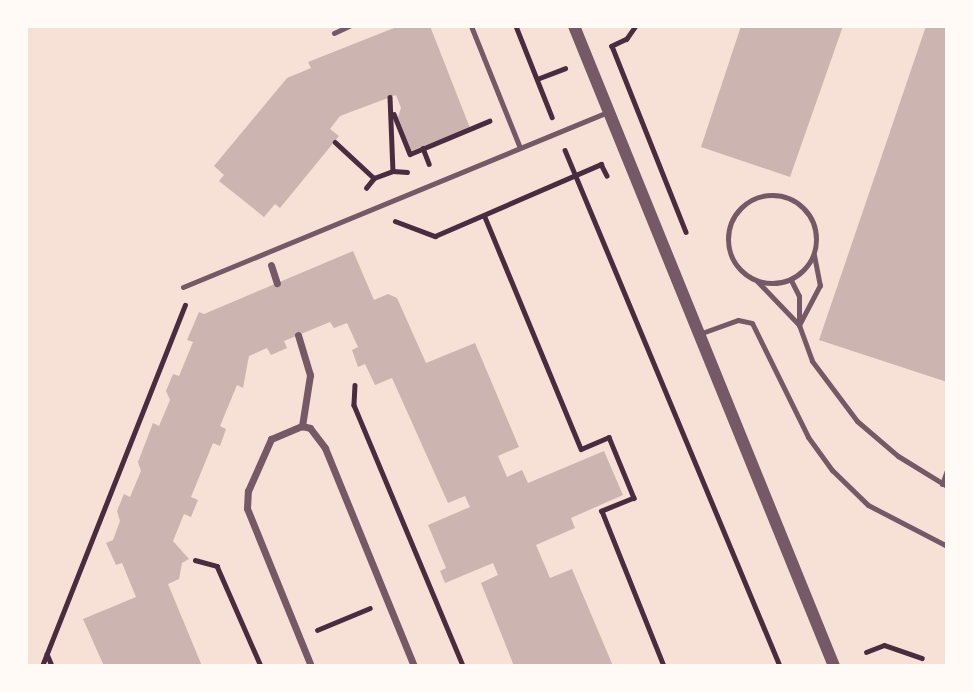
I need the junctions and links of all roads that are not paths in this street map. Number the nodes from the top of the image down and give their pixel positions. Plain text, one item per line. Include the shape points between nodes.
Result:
1 (349, 26) edge
2 (471, 26) edge
3 (574, 26) edge
4 (334, 33) dead end
5 (608, 111) junction
6 (520, 148) junction
7 (814, 255) junction
8 (271, 265) dead end
9 (791, 280) junction
10 (757, 281) junction
11 (278, 283) dead end
12 (183, 286) dead end
13 (799, 325) junction
14 (699, 334) junction
15 (299, 335) dead end
16 (302, 426) junction
17 (947, 470) edge
18 (944, 485) edge
19 (947, 547) edge
20 (312, 666) edge
21 (414, 666) edge
22 (834, 666) edge

1 - 4 lane
2 - 6 lane
3 - 5 street
5 - 6 lane
5 - 14 street
6 - 12 lane
7 - 9 lane
7 - 10 lane via 817,238 803,206 788,197 754,198 739,208 728,241 742,272
7 - 13 lane via 820,285
8 - 11 street
9 - 10 lane
9 - 13 lane via 799,296
10 - 13 lane
13 - 18 lane via 813,361 857,421 898,456
14 - 19 lane via 738,320 752,323 807,437 832,470 868,505
14 - 22 street
15 - 16 street via 310,375
16 - 20 street via 271,439 248,491 247,508
16 - 21 street via 310,428 325,448
17 - 18 lane

